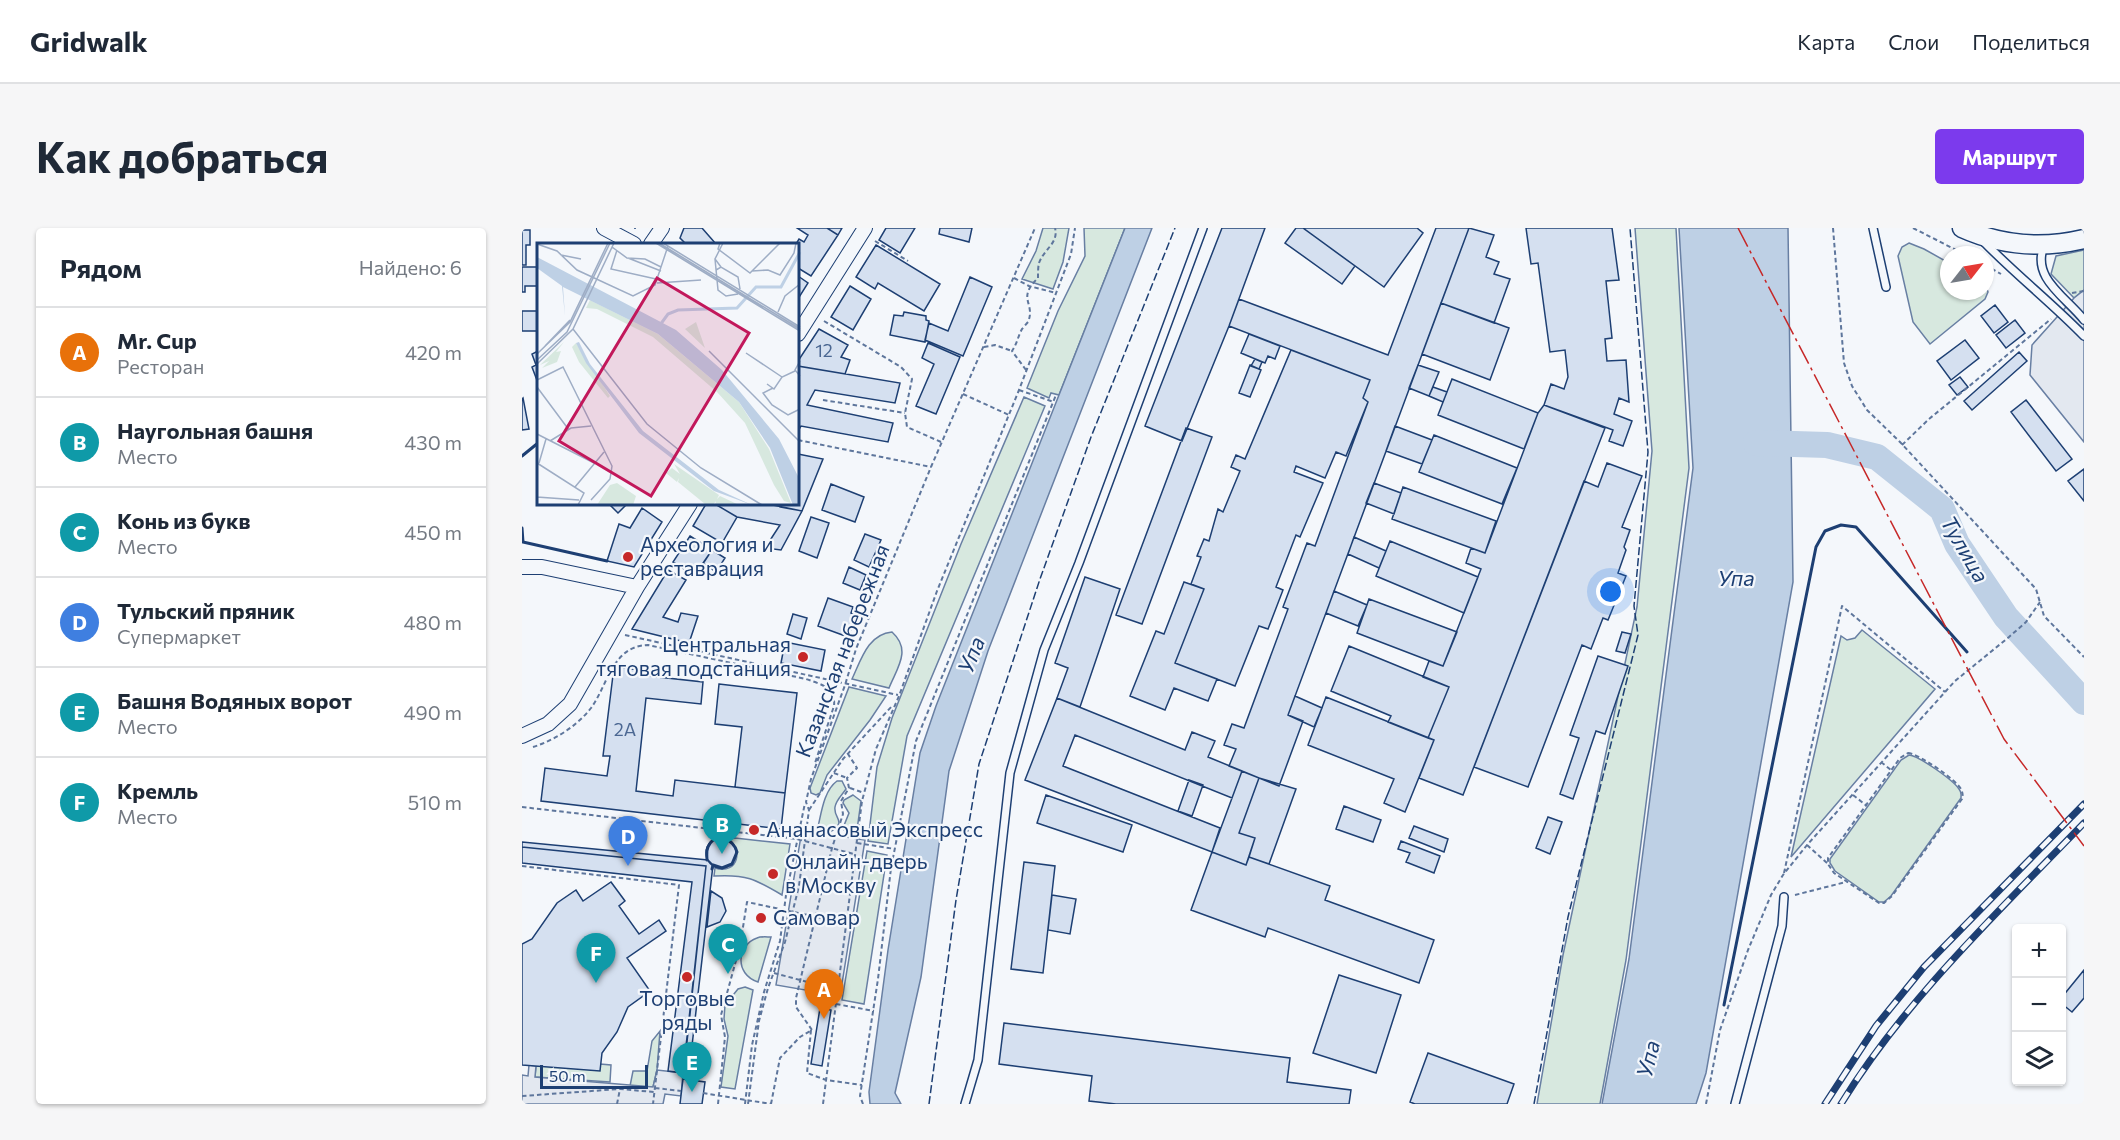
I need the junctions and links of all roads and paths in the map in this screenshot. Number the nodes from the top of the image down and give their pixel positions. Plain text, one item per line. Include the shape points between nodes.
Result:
1 (604, 228) edge
2 (662, 228) edge
3 (1035, 228) edge
4 (1055, 228) edge
5 (1075, 228) edge
6 (1203, 228) edge
7 (1833, 228) edge
8 (1873, 228) edge
9 (1913, 228) edge
10 (864, 231) edge
11 (1970, 232) edge
12 (2075, 239) edge
13 (632, 243) edge
14 (652, 243) edge
15 (2044, 245) junction
16 (1948, 246) edge
17 (908, 261) dead end
18 (1013, 278) junction
19 (1029, 286) junction
20 (1886, 287) dead end
21 (1056, 293) junction
22 (811, 313) junction
23 (2054, 316) dead end
24 (2084, 320) edge
25 (800, 331) edge
26 (2084, 336) edge
27 (984, 347) junction
28 (1012, 351) junction
29 (1027, 371) junction
30 (1019, 390) junction
31 (963, 394) junction
32 (1056, 395) dead end
33 (823, 400) dead end
34 (1054, 402) junction
35 (904, 413) junction
36 (1009, 415) junction
37 (800, 440) edge
38 (942, 443) junction
39 (1902, 446) junction
40 (931, 467) junction
41 (689, 506) edge
42 (522, 567) edge
43 (637, 586) junction
44 (2040, 602) junction
45 (612, 632) junction
46 (2084, 657) edge
47 (845, 685) junction
48 (1945, 692) junction
49 (899, 696) junction
50 (896, 702) junction
51 (526, 743) edge
52 (848, 754) junction
53 (1881, 762) junction
54 (1891, 770) junction
55 (834, 773) junction
56 (847, 778) junction
57 (849, 788) junction
58 (864, 792) junction
59 (1853, 795) junction
60 (1866, 805) junction
61 (522, 807) edge
62 (809, 810) junction
63 (797, 839) junction
64 (806, 841) junction
65 (857, 843) junction
66 (1807, 845) junction
67 (831, 848) junction
68 (894, 849) junction
69 (856, 854) junction
70 (1828, 864) junction
71 (522, 866) edge
72 (1783, 875) junction
73 (1846, 882) junction
74 (1771, 895) junction
75 (1784, 897) junction
76 (784, 910) junction
77 (793, 912) junction
78 (815, 917) junction
79 (845, 923) junction
80 (774, 973) junction
81 (800, 980) junction
82 (837, 990) junction
83 (836, 1004) junction
84 (874, 1011) junction
85 (812, 1030) junction
86 (826, 1080) junction
87 (862, 1085) junction
88 (620, 1089) junction
89 (655, 1090) junction
90 (681, 1091) dead end
91 (703, 1094) dead end
92 (522, 1096) edge
93 (720, 1096) junction
94 (747, 1102) edge
95 (617, 1104) edge
96 (653, 1104) edge
97 (718, 1104) edge
98 (771, 1104) edge
99 (823, 1104) edge
100 (863, 1104) edge
101 (965, 1104) edge
102 (1706, 1104) edge
103 (1735, 1104) edge

1 - 13 street
2 - 14 street
3 - 18 path, Казанская набережная
4 - 19 path via 1055,241 1039,264 1038,278
5 - 21 path via 1071,254
6 - 101 lane via 1044,650 1010,773 978,1060
7 - 39 path via 1844,363 1867,410
8 - 20 lane
9 - 16 path
10 - 17 path
10 - 22 street
11 - 15 main road via 2022,245
11 - 26 lane
12 - 15 main road
15 - 24 lane via 2040,268
18 - 19 path
18 - 27 path, Казанская набережная
19 - 21 path
19 - 28 path via 1028,322
21 - 29 path
22 - 25 street
22 - 35 path via 902,367 912,379
23 - 39 path
27 - 28 path via 995,345
27 - 31 path, Казанская набережная
28 - 29 path
29 - 30 path
30 - 34 path
30 - 36 path
31 - 36 path
31 - 38 path, Казанская набережная
32 - 34 path
33 - 35 path
34 - 68 path via 916,741
35 - 38 path via 907,427
36 - 49 path
37 - 40 path
38 - 40 path, Казанская набережная
39 - 44 path via 2036,589
40 - 47 path, Казанская набережная
41 - 43 street
42 - 43 street via 542,567
43 - 45 street
44 - 46 path via 2044,616
44 - 48 path via 2025,622
45 - 47 path
45 - 51 street via 570,704
47 - 49 path
47 - 62 path, Казанская набережная via 811,779 806,802
48 - 53 path
48 - 72 path via 1842,606
49 - 50 path
50 - 52 path
50 - 58 path via 876,749
51 - 63 path via 557,737 579,720 591,707 613,665 639,645 766,670 828,687 834,706 810,778
52 - 55 path
52 - 56 path via 857,768
53 - 54 path
53 - 59 path
54 - 60 path
54 - 73 path via 1900,758 1914,754 1957,784 1963,793 1960,803 1884,903 1875,902
55 - 56 path
55 - 62 path
56 - 57 path
57 - 58 path
57 - 67 path via 841,801 843,814
58 - 65 path
59 - 60 path
59 - 66 path
60 - 70 path via 1830,853
61 - 63 path
62 - 64 path, Казанская набережная
63 - 64 path
63 - 76 path
64 - 67 path
64 - 77 path, Казанская набережная
65 - 68 path
65 - 69 path
66 - 70 path
66 - 72 path
67 - 69 path
67 - 78 path
68 - 84 path
69 - 79 path
70 - 73 path
71 - 89 path via 679,885
72 - 74 path
73 - 75 path
74 - 75 path
74 - 102 path via 1720,1030
75 - 103 lane via 1782,926
76 - 77 path
76 - 93 path via 747,902 722,1015
76 - 94 path via 780,941 752,1045
77 - 78 path
77 - 80 path, Казанская набережная
78 - 79 path
78 - 81 path
79 - 82 path
80 - 81 path
80 - 94 path, Казанская набережная via 759,1021
81 - 82 path
81 - 85 path via 796,1007
82 - 83 path
83 - 84 path
83 - 86 path
84 - 87 path
85 - 86 path via 807,1073
85 - 98 path via 780,1058
86 - 87 path
86 - 99 path
87 - 100 path
88 - 89 path
88 - 92 path
88 - 95 path
89 - 90 path
89 - 96 path
91 - 93 path
93 - 94 path
93 - 97 path
94 - 98 path

